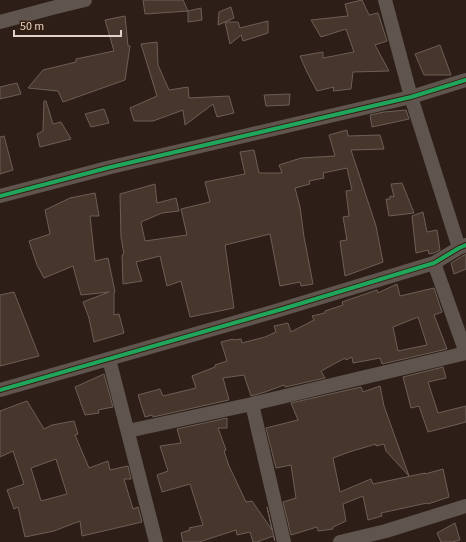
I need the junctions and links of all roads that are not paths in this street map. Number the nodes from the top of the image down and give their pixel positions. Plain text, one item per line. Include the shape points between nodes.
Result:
1 (85, 0) edge
2 (385, 0) edge
3 (0, 22) edge
4 (466, 80) edge
5 (411, 97) junction
6 (0, 196) edge
7 (462, 247) edge
8 (434, 263) junction
9 (466, 353) edge
10 (109, 359) junction
11 (0, 390) edge
12 (252, 404) junction
13 (128, 431) junction
14 (466, 506) edge
15 (388, 537) edge
16 (156, 542) edge
17 (284, 542) edge
18 (340, 542) edge

1 - 3 street
2 - 5 street
4 - 5 street
5 - 6 street via 111,167
5 - 7 street
7 - 8 street
8 - 9 street
8 - 10 street
9 - 12 street
10 - 11 street
10 - 13 street
12 - 13 street
12 - 17 street
13 - 16 street
14 - 15 street
15 - 18 street

